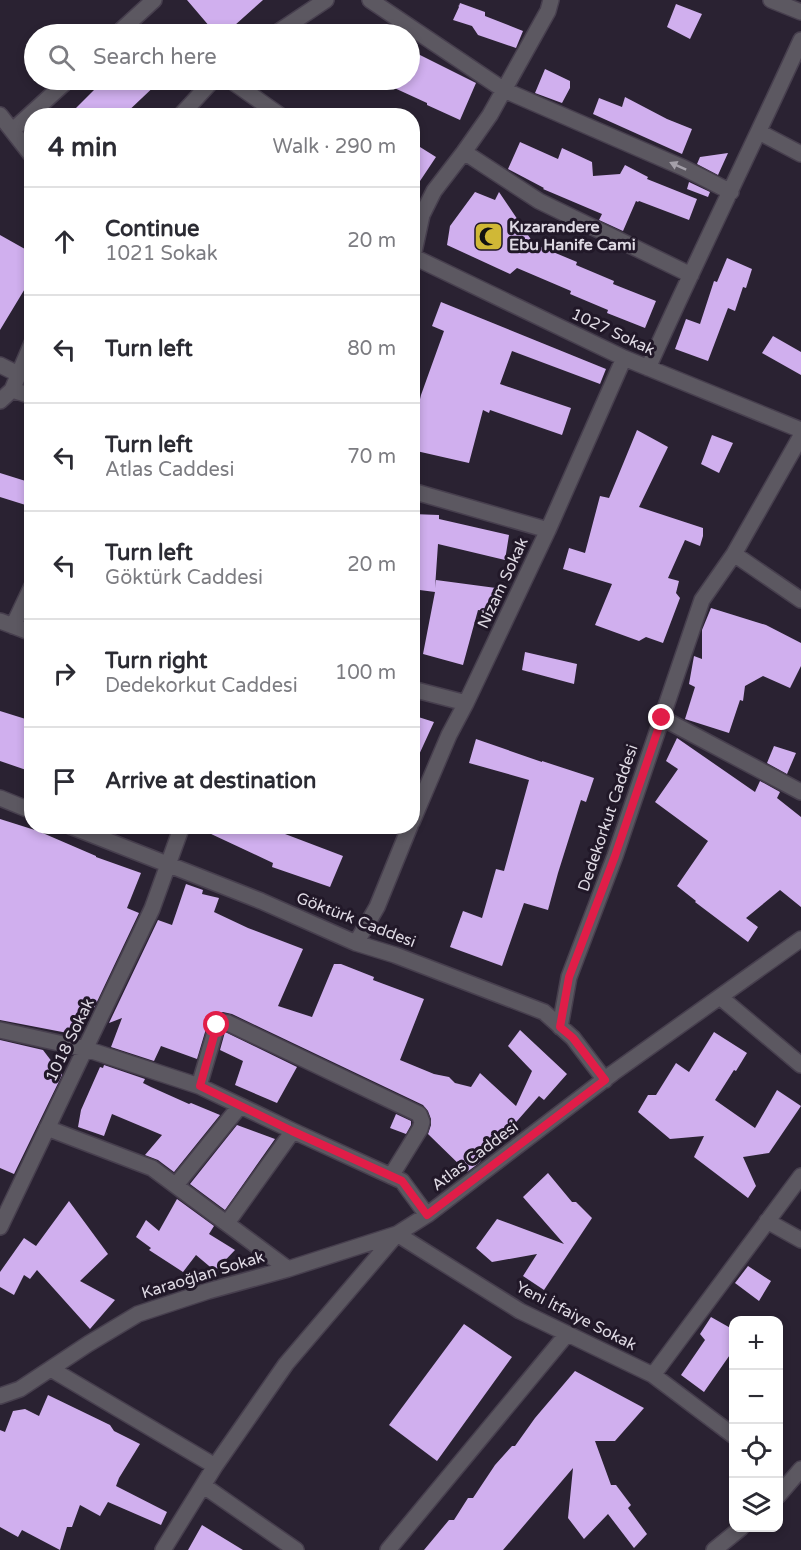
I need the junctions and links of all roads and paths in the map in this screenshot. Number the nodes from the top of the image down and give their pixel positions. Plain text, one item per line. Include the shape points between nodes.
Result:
1 (154, 0) edge
2 (326, 0) edge
3 (370, 0) edge
4 (551, 0) edge
5 (771, 0) edge
6 (801, 12) edge
7 (128, 24) edge
8 (290, 24) edge
9 (406, 24) edge
10 (420, 34) edge
11 (801, 40) edge
12 (57, 90) edge
13 (204, 90) edge
14 (244, 90) edge
15 (504, 90) junction
16 (37, 108) edge
17 (187, 108) edge
18 (270, 108) edge
19 (0, 115) edge
20 (24, 120) edge
21 (13, 130) junction
22 (759, 132) junction
23 (24, 145) edge
24 (464, 152) junction
25 (801, 154) edge
26 (731, 192) junction
27 (420, 208) edge
28 (420, 262) edge
29 (691, 275) junction
30 (624, 358) junction
31 (24, 361) edge
32 (0, 365) edge
33 (648, 368) junction
34 (18, 374) junction
35 (12, 390) junction
36 (24, 394) edge
37 (0, 401) edge
38 (801, 430) edge
39 (801, 436) edge
40 (420, 493) edge
41 (548, 530) junction
42 (734, 554) junction
43 (24, 597) edge
44 (801, 600) edge
45 (6, 623) edge
46 (24, 630) edge
47 (420, 691) edge
48 (466, 703) junction
49 (662, 718) junction
50 (801, 792) edge
51 (0, 798) edge
52 (420, 803) edge
53 (24, 808) edge
54 (90, 834) edge
55 (179, 834) edge
56 (408, 834) edge
57 (168, 866) junction
58 (801, 939) edge
59 (356, 943) junction
60 (720, 997) junction
61 (560, 1027) junction
62 (0, 1030) edge
63 (86, 1049) junction
64 (801, 1065) edge
65 (605, 1080) junction
66 (200, 1086) junction
67 (240, 1106) junction
68 (46, 1128) junction
69 (292, 1131) junction
70 (392, 1176) junction
71 (801, 1176) edge
72 (176, 1185) junction
73 (427, 1215) junction
74 (767, 1221) junction
75 (227, 1223) junction
76 (0, 1227) edge
77 (397, 1234) junction
78 (801, 1239) edge
79 (288, 1269) junction
80 (567, 1334) junction
81 (51, 1369) junction
82 (653, 1375) junction
83 (0, 1396) edge
84 (729, 1433) edge
85 (215, 1467) junction
86 (796, 1475) edge
87 (204, 1486) junction
88 (783, 1490) edge
89 (735, 1532) edge
90 (163, 1550) edge
91 (296, 1550) edge
92 (388, 1550) edge
93 (714, 1550) edge

1 - 7 street
2 - 8 street
3 - 9 street
4 - 15 street
5 - 6 street
10 - 15 street
11 - 22 street
12 - 16 street
13 - 17 street
14 - 18 street
15 - 24 street
26 -> 15 street
19 - 21 street
20 - 21 street
21 - 23 street
22 - 25 street
22 - 26 street
24 - 27 street
24 - 29 street via 538,201
26 - 29 street
28 - 30 street, 1027 Sokak
29 - 33 street
30 - 33 street, 1027 Sokak
30 - 41 street, Nizam Sokak
31 - 34 street
32 - 34 street
33 - 38 street, 1027 Sokak
34 - 35 street
35 - 36 street
35 - 37 street
39 - 42 street, Dedekorkut Caddesi
40 - 41 street
41 - 48 street, Nizam Sokak
42 - 44 street
42 - 49 street, Dedekorkut Caddesi via 702,600
43 - 45 street
45 - 46 street
47 - 48 street
48 - 52 street, Nizam Sokak
49 - 50 street
49 - 61 street, Dedekorkut Caddesi via 569,977
51 - 53 street
54 - 57 street, Göktürk Caddesi
55 - 57 street, 1018 Sokak
56 - 59 street via 377,907
57 - 59 street, Göktürk Caddesi
57 - 63 street, 1018 Sokak
58 - 60 street, Atlas Caddesi
59 - 61 street, Göktürk Caddesi via 544,1012
60 - 64 street
60 - 65 street, Atlas Caddesi
61 - 65 street, Göktürk Caddesi
62 - 63 street
63 - 66 street
63 - 68 street, 1018 Sokak
65 - 73 street, Atlas Caddesi
66 - 67 street
66 - 70 street via 217,1025 228,1023 419,1114 420,1129
67 - 69 street
67 - 72 street
68 - 72 street via 152,1168
68 - 76 street, 1018 Sokak
69 - 70 street
69 - 75 street
70 - 73 street via 402,1181
71 - 74 street
72 - 75 street
73 - 77 street, Atlas Caddesi
74 - 78 street
74 - 82 street
75 - 79 street
77 - 79 street, Karaoğlan Sokak
77 - 80 street, Yeni İtfaiye Sokak via 520,1311
77 - 85 street, Atlas Caddesi via 286,1364
79 - 81 street, Karaoğlan Sokak via 138,1314
80 - 82 street, Yeni İtfaiye Sokak
80 - 92 street
81 - 83 street, Karaoğlan Sokak via 20,1389
81 - 85 street
82 - 84 street, Yeni İtfaiye Sokak
85 - 87 street, Atlas Caddesi
86 - 88 street
87 - 90 street, Atlas Caddesi
87 - 91 street
89 - 93 street

